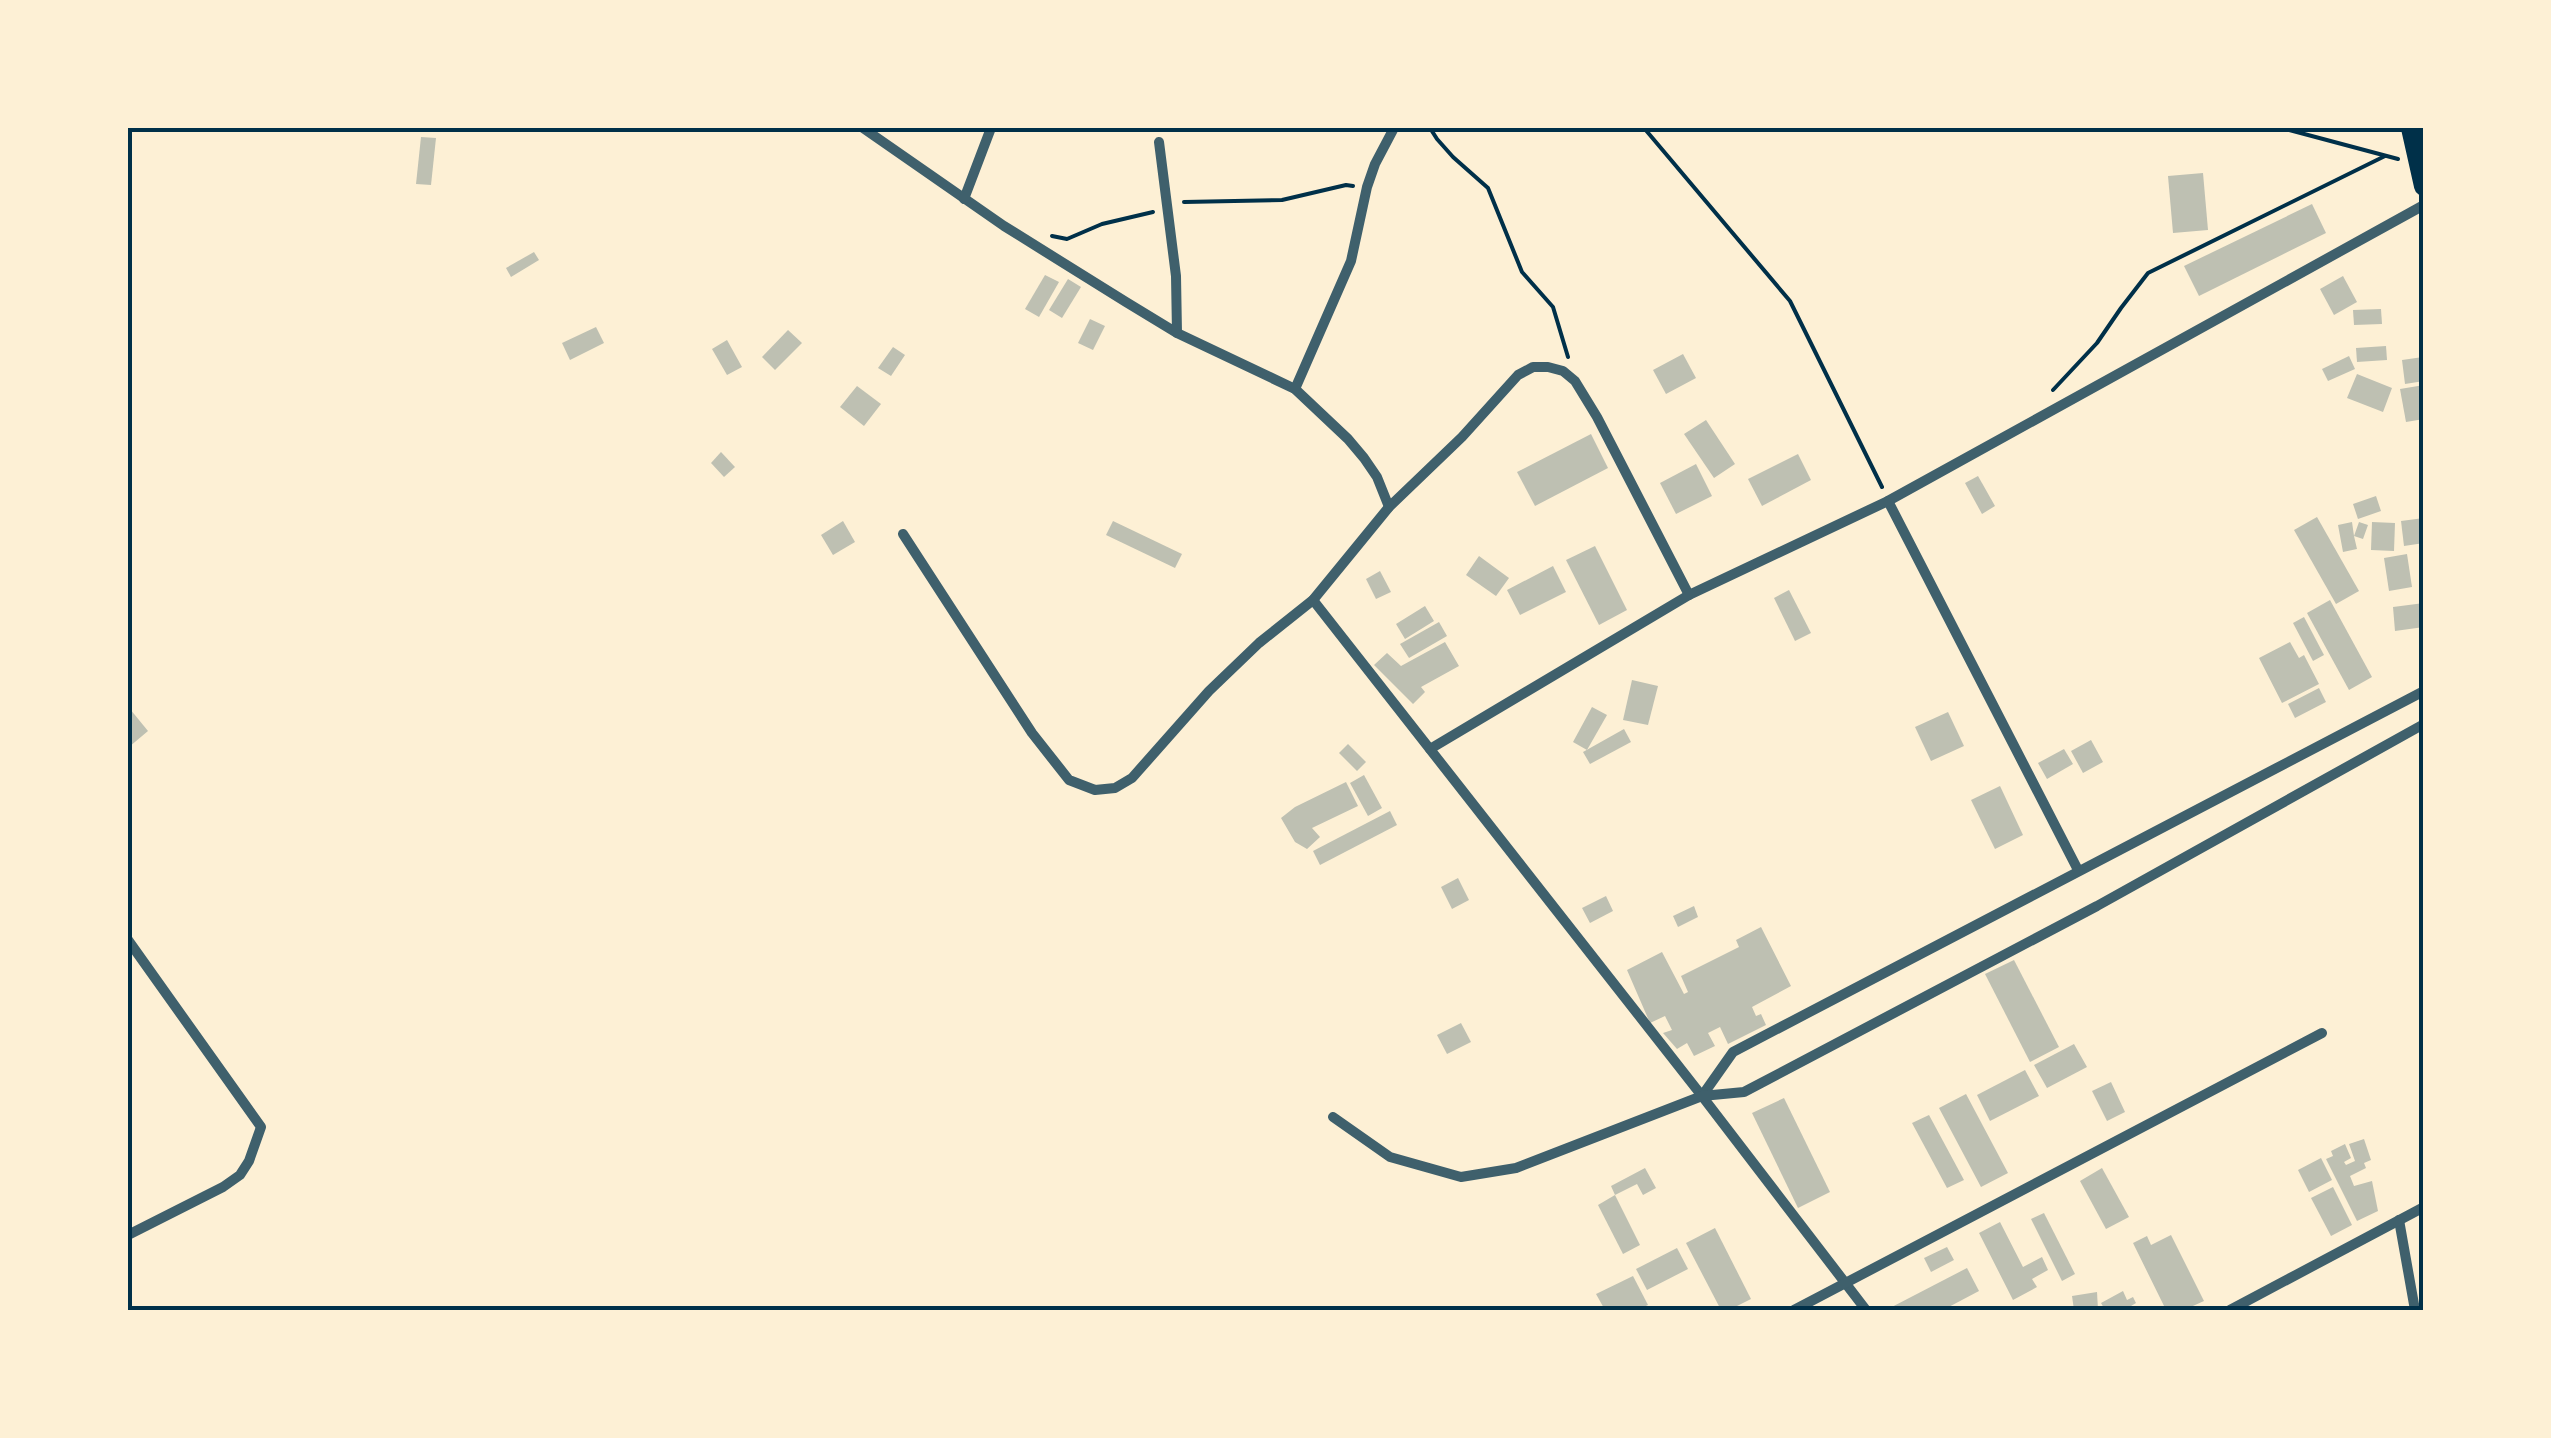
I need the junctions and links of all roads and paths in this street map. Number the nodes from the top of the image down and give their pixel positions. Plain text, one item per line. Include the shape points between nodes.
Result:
1 (863, 128) edge
2 (991, 128) edge
3 (1394, 128) edge
4 (1430, 128) edge
5 (1644, 128) edge
6 (2282, 128) edge
7 (2411, 128) edge
8 (1159, 142) dead end
9 (2385, 156) junction
10 (2419, 164) junction
11 (2424, 186) edge
12 (964, 199) junction
13 (2424, 206) edge
14 (1178, 333) junction
15 (1575, 380) junction
16 (1295, 388) junction
17 (2051, 393) dead end
18 (1888, 501) junction
19 (1389, 507) junction
20 (903, 534) dead end
21 (1689, 595) junction
22 (1314, 600) junction
23 (2424, 691) edge
24 (2424, 724) edge
25 (1430, 750) junction
26 (2078, 870) junction
27 (128, 940) edge
28 (2322, 1033) dead end
29 (1702, 1096) junction
30 (1333, 1117) dead end
31 (2424, 1207) edge
32 (2399, 1220) junction
33 (128, 1235) edge
34 (1844, 1284) junction
35 (1794, 1310) edge
36 (1866, 1310) edge
37 (2230, 1310) edge
38 (2415, 1310) edge

1 - 12 street
2 - 12 street
3 - 16 street via 1367,187 1351,261
4 - 15 path via 1488,188 1522,272 1553,307
5 - 18 path via 1790,301
6 - 9 path
7 - 10 main road
8 - 14 street
9 - 10 path
9 - 17 path via 2148,273
10 - 11 main road
12 - 14 street
13 - 18 street
14 - 16 street
15 - 19 street via 1548,367 1518,375
15 - 21 street
16 - 19 street via 1364,458
18 - 21 street
18 - 26 street
19 - 22 street
20 - 22 street via 1032,732 1070,780 1094,790 1132,778 1259,643
21 - 25 street
22 - 25 street
23 - 26 street
24 - 29 street via 1744,1092
25 - 29 street
26 - 29 street via 1733,1052
27 - 33 street via 261,1127 240,1176
28 - 34 street
29 - 30 street via 1516,1168 1461,1178 1390,1157
29 - 34 street
31 - 32 street
32 - 37 street
32 - 38 street
34 - 35 street
34 - 36 street

